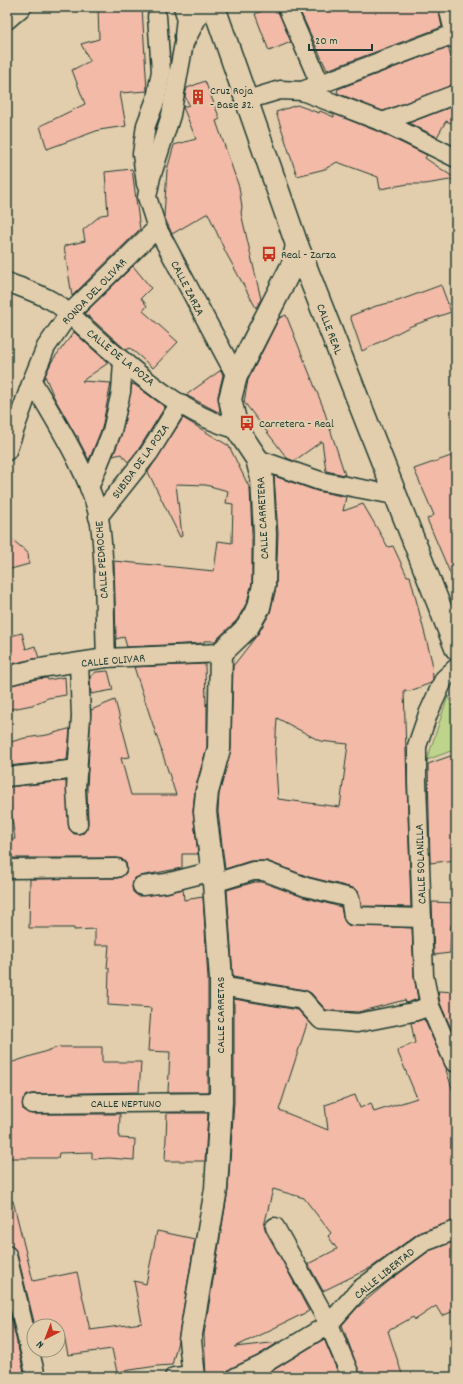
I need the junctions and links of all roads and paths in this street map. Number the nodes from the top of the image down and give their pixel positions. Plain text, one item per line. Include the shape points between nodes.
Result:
1 (22, 7) edge
2 (183, 7) edge
3 (203, 7) edge
4 (214, 7) edge
5 (287, 7) edge
6 (448, 7) edge
7 (157, 16) dead end
8 (7, 20) edge
9 (455, 37) edge
10 (184, 43) junction
11 (320, 84) junction
12 (302, 91) junction
13 (456, 94) edge
14 (247, 100) junction
15 (383, 122) junction
16 (456, 158) edge
17 (148, 197) junction
18 (157, 228) junction
19 (297, 244) junction
20 (7, 282) edge
21 (69, 314) junction
22 (123, 361) junction
23 (236, 376) junction
24 (32, 381) junction
25 (180, 403) junction
26 (237, 429) junction
27 (7, 451) edge
28 (257, 459) junction
29 (89, 488) junction
30 (394, 495) junction
31 (98, 517) junction
32 (456, 648) edge
33 (221, 653) junction
34 (106, 658) junction
35 (79, 663) junction
36 (456, 668) edge
37 (7, 676) edge
38 (78, 769) junction
39 (7, 777) edge
40 (78, 824) dead end
41 (117, 868) dead end
42 (7, 869) edge
43 (214, 877) junction
44 (142, 886) dead end
45 (422, 918) junction
46 (221, 986) junction
47 (430, 1006) junction
48 (456, 1062) edge
49 (221, 1102) junction
50 (32, 1104) dead end
51 (275, 1227) dead end
52 (456, 1230) edge
53 (7, 1256) edge
54 (329, 1324) junction
55 (187, 1376) edge
56 (36, 1377) edge
57 (236, 1377) edge
58 (351, 1377) edge

1 - 8 street
2 - 10 street via 186,16
3 - 10 street, CALLE ZARZA
4 - 14 street, CALLE REAL
5 - 11 street
6 - 9 street
7 - 17 street, CALLE ZARZA via 161,71 156,99 146,125 142,154
9 - 11 street
10 - 17 street, CALLE ZARZA via 171,115 151,177
11 - 12 street
12 - 14 street via 280,90
12 - 15 street
13 - 15 street
14 - 19 street, CALLE REAL
15 - 16 street
17 - 18 street, CALLE ZARZA
18 - 21 street, RONDA DEL OLIVAR
18 - 23 street, CALLE ZARZA
19 - 23 street, CALLE CARRETERA via 293,264
19 - 30 street, CALLE REAL
20 - 21 street, CALLE DE LA POZA via 52,301
21 - 22 street, CALLE DE LA POZA
21 - 24 street, RONDA DEL OLIVAR via 46,348
22 - 25 street, CALLE DE LA POZA
22 - 29 street via 121,392 112,431
23 - 26 street, CALLE CARRETERA via 230,399
24 - 27 street, RONDA DEL OLIVAR
24 - 29 street, CALLE PEDROCHE via 65,437
25 - 26 street, CALLE DE LA POZA via 221,426
25 - 31 street, SUBIDA DE LA POZA via 149,453
26 - 28 street, CALLE CARRETERA
28 - 30 street via 320,481
28 - 33 street, CALLE CARRETERA via 262,479 265,533 264,585 259,607 247,628
29 - 31 street, CALLE PEDROCHE
30 - 32 street, CALLE REAL
31 - 34 street, CALLE PEDROCHE via 103,566
33 - 34 street, CALLE OLIVAR
33 - 43 street, CALLE CARRETAS via 219,749 207,792 205,812
34 - 35 street, CALLE OLIVAR
35 - 37 street, CALLE OLIVAR via 34,669
35 - 38 street via 81,716
36 - 45 street, CALLE SOLANILLA via 444,679 417,746
38 - 39 street
38 - 40 street
41 - 42 street
43 - 44 street
43 - 45 street via 264,871 306,887 350,898 353,916
43 - 46 street, CALLE CARRETAS
45 - 47 street, CALLE SOLANILLA via 424,976
46 - 47 street via 303,1000 321,1020 357,1023
46 - 49 street, CALLE CARRETAS
47 - 48 street, CALLE SOLANILLA
49 - 50 street, CALLE NEPTUNO
49 - 55 street, CALLE CARRETAS via 216,1189 190,1340
51 - 54 street
52 - 54 street, CALLE LIBERTAD via 424,1242 358,1290
53 - 56 street
54 - 57 street, CALLE LIBERTAD via 262,1365
54 - 58 street

